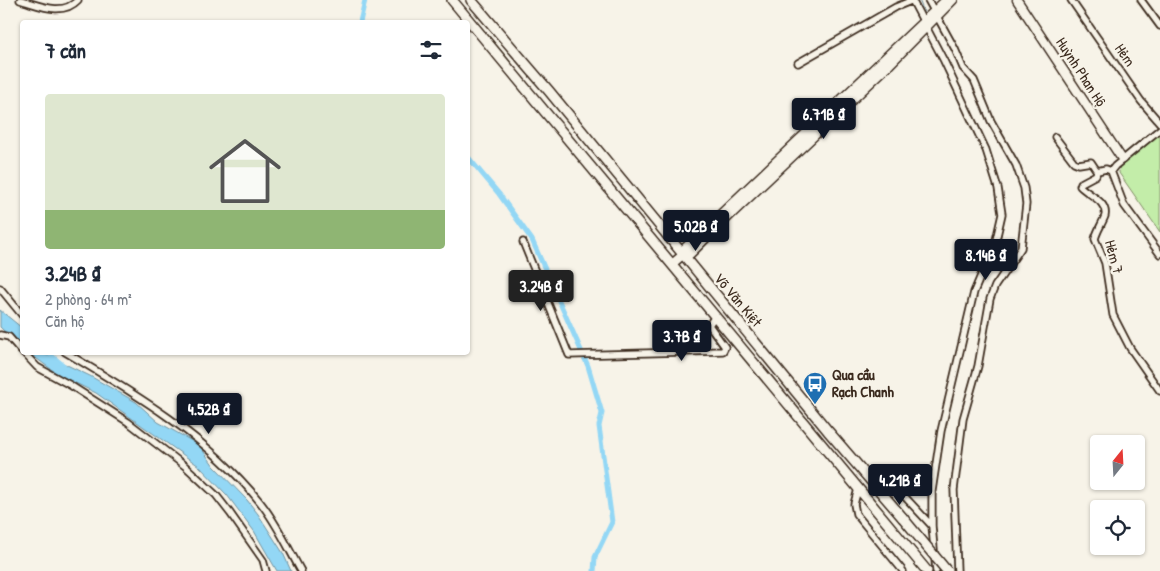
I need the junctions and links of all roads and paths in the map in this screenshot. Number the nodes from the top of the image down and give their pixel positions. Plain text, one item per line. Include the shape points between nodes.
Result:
1 (20, 0) edge
2 (78, 0) edge
3 (452, 0) edge
4 (471, 0) edge
5 (912, 0) edge
6 (928, 0) edge
7 (946, 0) edge
8 (954, 0) edge
9 (1017, 0) edge
10 (1071, 0) edge
11 (1141, 0) edge
12 (935, 14) junction
13 (469, 20) edge
14 (470, 22) edge
15 (924, 25) junction
16 (1160, 26) edge
17 (798, 63) dead end
18 (1160, 123) edge
19 (1160, 129) edge
20 (1055, 137) dead end
21 (1122, 159) junction
22 (1097, 171) junction
23 (1111, 171) junction
24 (523, 242) dead end
25 (684, 254) junction
26 (1160, 254) edge
27 (672, 264) junction
28 (0, 288) edge
29 (20, 313) edge
30 (715, 316) junction
31 (0, 335) edge
32 (20, 349) edge
33 (26, 355) edge
34 (70, 355) edge
35 (1160, 391) edge
36 (870, 479) junction
37 (858, 489) junction
38 (932, 526) junction
39 (266, 571) edge
40 (301, 571) edge
41 (903, 571) edge
42 (927, 571) edge
43 (936, 571) edge
44 (947, 571) edge
45 (958, 571) edge

1 - 2 street via 56,9 68,7
3 - 13 main road, Võ Văn Kiệt
4 - 25 main road, Võ Văn Kiệt
5 - 15 street
5 - 17 street
6 - 12 street
7 - 12 street
8 - 12 street
9 - 21 street, Huỳnh Phan Hộ
10 - 18 street, Hẻm
11 - 16 street
12 - 15 street
12 - 45 street via 963,68 974,80 991,122 1016,165 1026,204 1021,248 990,299 964,420 954,490
14 - 27 main road, Võ Văn Kiệt
15 - 25 street via 685,248
15 - 38 street via 986,150 1002,214 996,240 974,292 950,390 934,476
19 - 21 street
20 - 22 street via 1074,162 1091,162
21 - 23 street
22 - 23 street
22 - 35 street, Hẻm 7 via 1080,186 1105,209 1095,239 1105,263 1113,315 1130,348
23 - 26 street via 1124,205
24 - 30 street via 567,352 572,356 723,351 725,347 709,324
25 - 27 street
25 - 36 main road, Võ Văn Kiệt
27 - 30 main road, Võ Văn Kiệt
28 - 29 street
30 - 37 main road, Võ Văn Kiệt
31 - 32 street via 9,337
33 - 39 street via 37,367 128,422 185,466 230,513 263,560
34 - 40 street via 147,402 208,447 260,502
36 - 38 street via 883,478 892,483
36 - 44 main road, Võ Văn Kiệt, bridge
37 - 41 street via 854,504 856,514
37 - 42 main road, Võ Văn Kiệt
38 - 43 street

